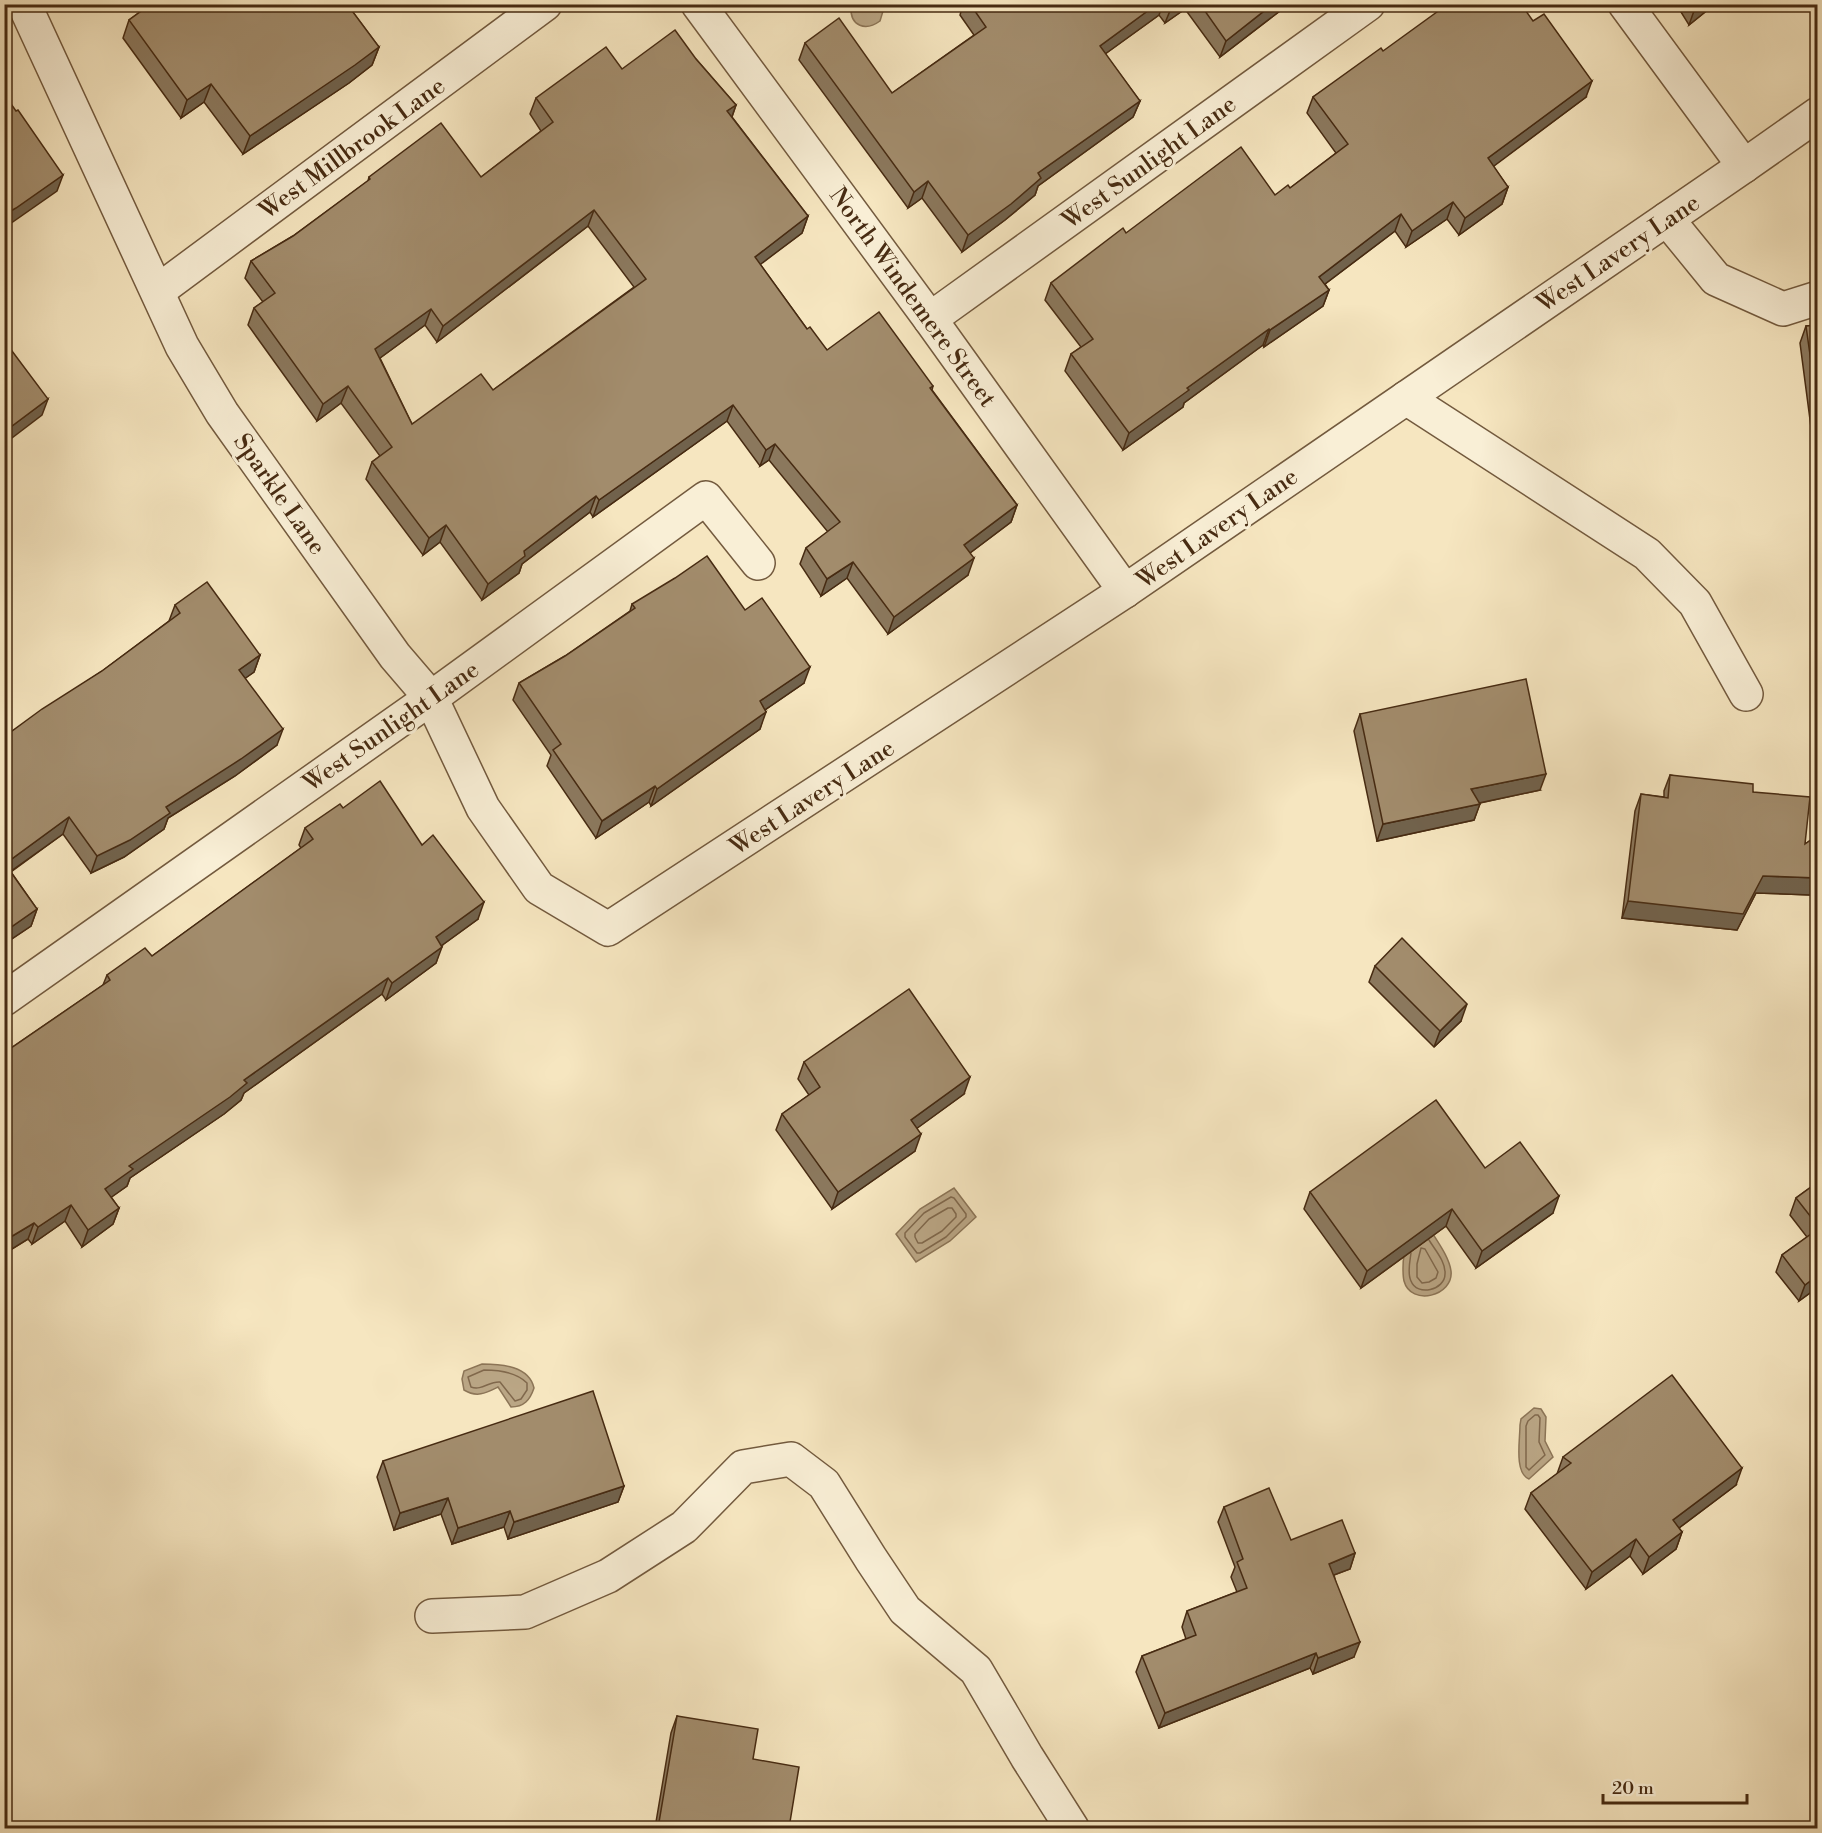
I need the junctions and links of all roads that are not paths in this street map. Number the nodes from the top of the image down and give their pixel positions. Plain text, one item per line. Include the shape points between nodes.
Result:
1 (24, 4) edge
2 (545, 4) edge
3 (698, 4) edge
4 (1368, 4) edge
5 (1625, 4) edge
6 (1818, 114) edge
7 (1744, 166) junction
8 (1667, 219) junction
9 (158, 291) junction
10 (1818, 298) edge
11 (930, 319) junction
12 (1406, 398) junction
13 (759, 563) dead end
14 (1125, 591) junction
15 (1746, 694) dead end
16 (431, 698) junction
17 (608, 929) joint
18 (4, 999) edge
19 (432, 1616) dead end
20 (1072, 1828) edge

1 - 9 street, Sparkle Lane
2 - 9 street, West Millbrook Lane
3 - 11 street, North Windemere Street
4 - 11 street, West Sunlight Lane
5 - 7 street
6 - 7 street, West Lavery Lane
7 - 8 street, West Lavery Lane
8 - 10 street via 1716,279 1783,309
8 - 12 street, West Lavery Lane
9 - 16 street, Sparkle Lane via 182,346 222,413 395,656
11 - 14 street, North Windemere Street
12 - 14 street, West Lavery Lane
12 - 15 street via 1647,554 1695,603
13 - 16 street, West Sunlight Lane via 706,498
14 - 17 street, West Lavery Lane
16 - 17 street, Sparkle Lane via 483,808 539,888
16 - 18 street, West Sunlight Lane
19 - 20 street via 525,1612 608,1576 684,1527 743,1467 791,1459 824,1484 905,1610 976,1670

